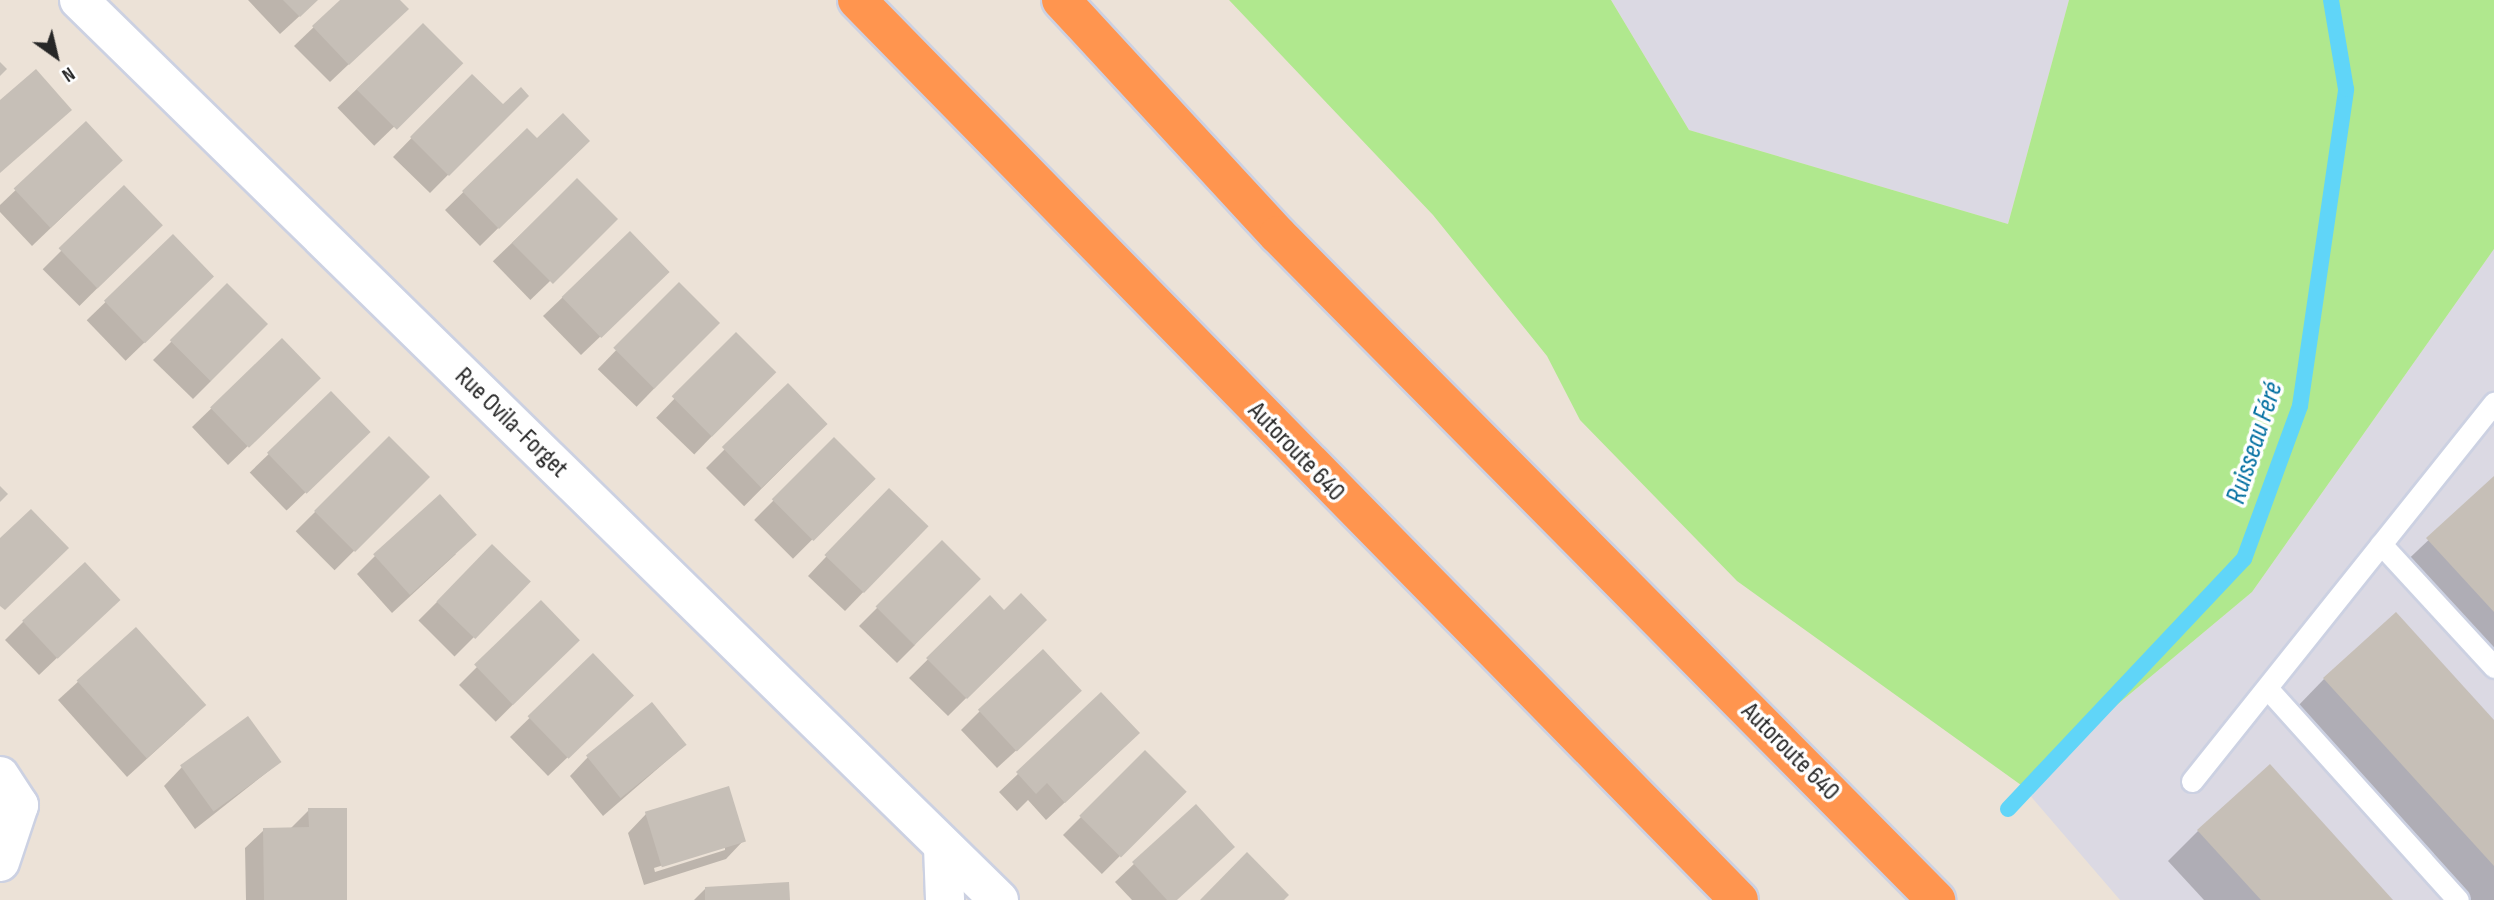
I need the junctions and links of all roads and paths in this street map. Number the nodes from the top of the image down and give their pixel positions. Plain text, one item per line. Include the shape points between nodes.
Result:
1 (79, 0) edge
2 (858, 0) edge
3 (1061, 0) edge
4 (2493, 405) edge
5 (2381, 544) junction
6 (2494, 667) edge
7 (2267, 688) junction
8 (0, 776) edge
9 (2192, 781) dead end
10 (943, 847) junction
11 (0, 862) edge
12 (945, 900) edge
13 (999, 900) edge
14 (1739, 900) edge
15 (1936, 900) edge
16 (2458, 900) edge

1 - 10 street, Rue Ovila-Forget
2 - 14 highway, Autoroute 640
3 - 15 highway, Autoroute 640 via 1278,235
4 - 5 lane
5 - 6 lane
5 - 7 lane
7 - 9 lane
7 - 16 lane
8 - 11 street via 19,805
10 - 12 street
10 - 13 street, Rue Ovila-Forget

